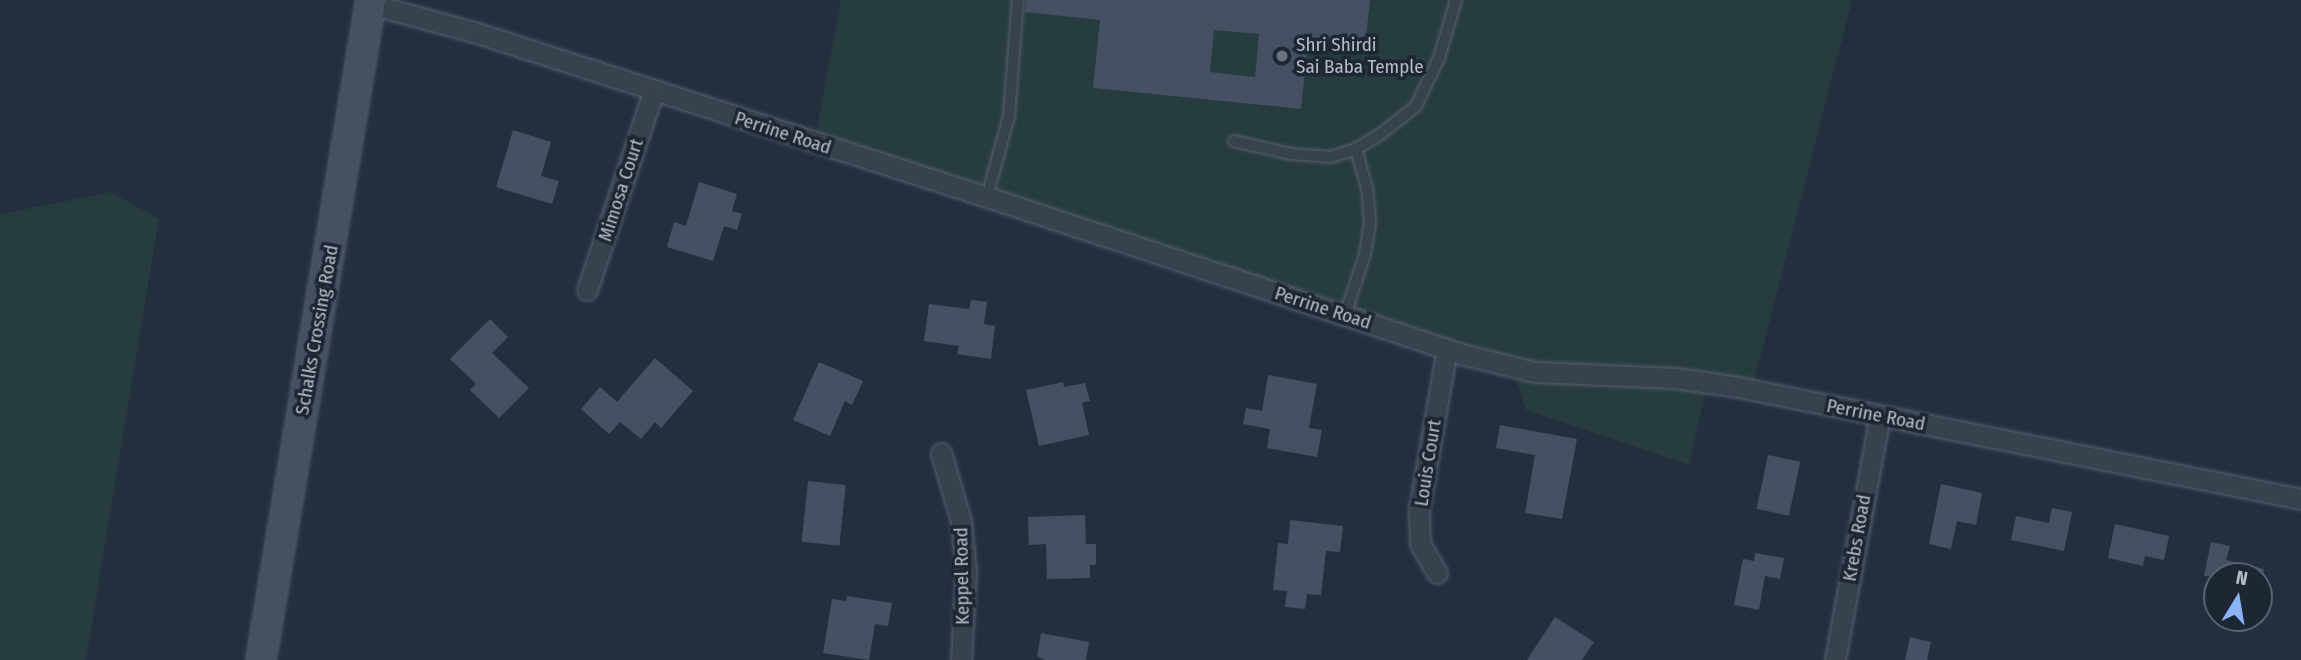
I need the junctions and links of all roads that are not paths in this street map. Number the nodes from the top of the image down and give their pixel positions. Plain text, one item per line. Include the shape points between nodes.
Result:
1 (1018, 0) edge
2 (1456, 0) edge
3 (370, 2) edge
4 (654, 90) junction
5 (1234, 141) dead end
6 (1356, 149) junction
7 (987, 197) junction
8 (587, 290) dead end
9 (1345, 315) junction
10 (1447, 349) junction
11 (1880, 416) junction
12 (941, 453) dead end
13 (2301, 499) edge
14 (1437, 573) dead end
15 (261, 660) edge
16 (961, 660) edge
17 (1835, 660) edge

1 - 7 lane via 1009,116
2 - 6 lane via 1439,58 1416,106
3 - 4 street, Perrine Road
3 - 15 street, Schalks Crossing Road
4 - 7 street, Perrine Road
4 - 8 street, Mimosa Court
5 - 6 lane via 1291,154 1331,157
6 - 9 lane via 1370,221 1365,254
7 - 9 street, Perrine Road
9 - 10 street, Perrine Road
10 - 11 street, Perrine Road via 1535,372 1675,378
10 - 14 street, Louis Court via 1419,509 1420,543
11 - 13 street, Perrine Road
11 - 17 street, Krebs Road
12 - 16 street, Keppel Road via 961,521 966,571

